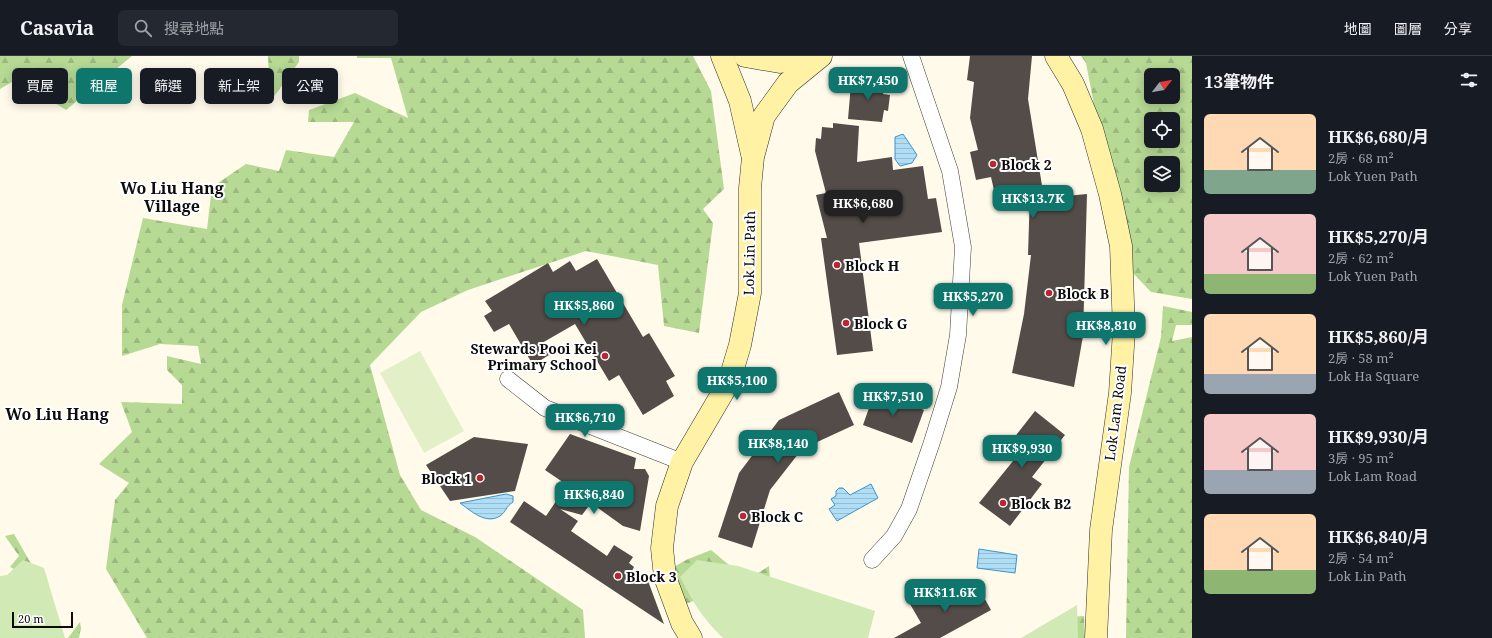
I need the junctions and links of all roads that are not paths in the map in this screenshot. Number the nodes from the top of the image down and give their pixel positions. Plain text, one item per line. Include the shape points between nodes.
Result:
1 (722, 56) edge
2 (745, 56) edge
3 (815, 56) edge
4 (821, 56) edge
5 (911, 56) edge
6 (1056, 56) edge
7 (753, 157) junction
8 (508, 379) dead end
9 (682, 462) junction
10 (872, 560) dead end
11 (691, 638) edge
12 (1096, 638) edge

1 - 7 street, Lok Lin Path via 740,101
2 - 3 street via 780,62
4 - 7 street, Lok Lin Path via 788,83 764,116
5 - 10 street via 950,171 963,247 958,335 949,387 909,509 894,536
6 - 12 street, Lok Lam Road via 1073,84 1092,129 1121,246 1124,331 1120,393 1101,530
7 - 9 street, Lok Lin Path via 750,188 750,293 740,345 729,382
8 - 9 street via 544,408
9 - 11 street, Lok Lin Path via 667,506 662,548 665,577 682,623

